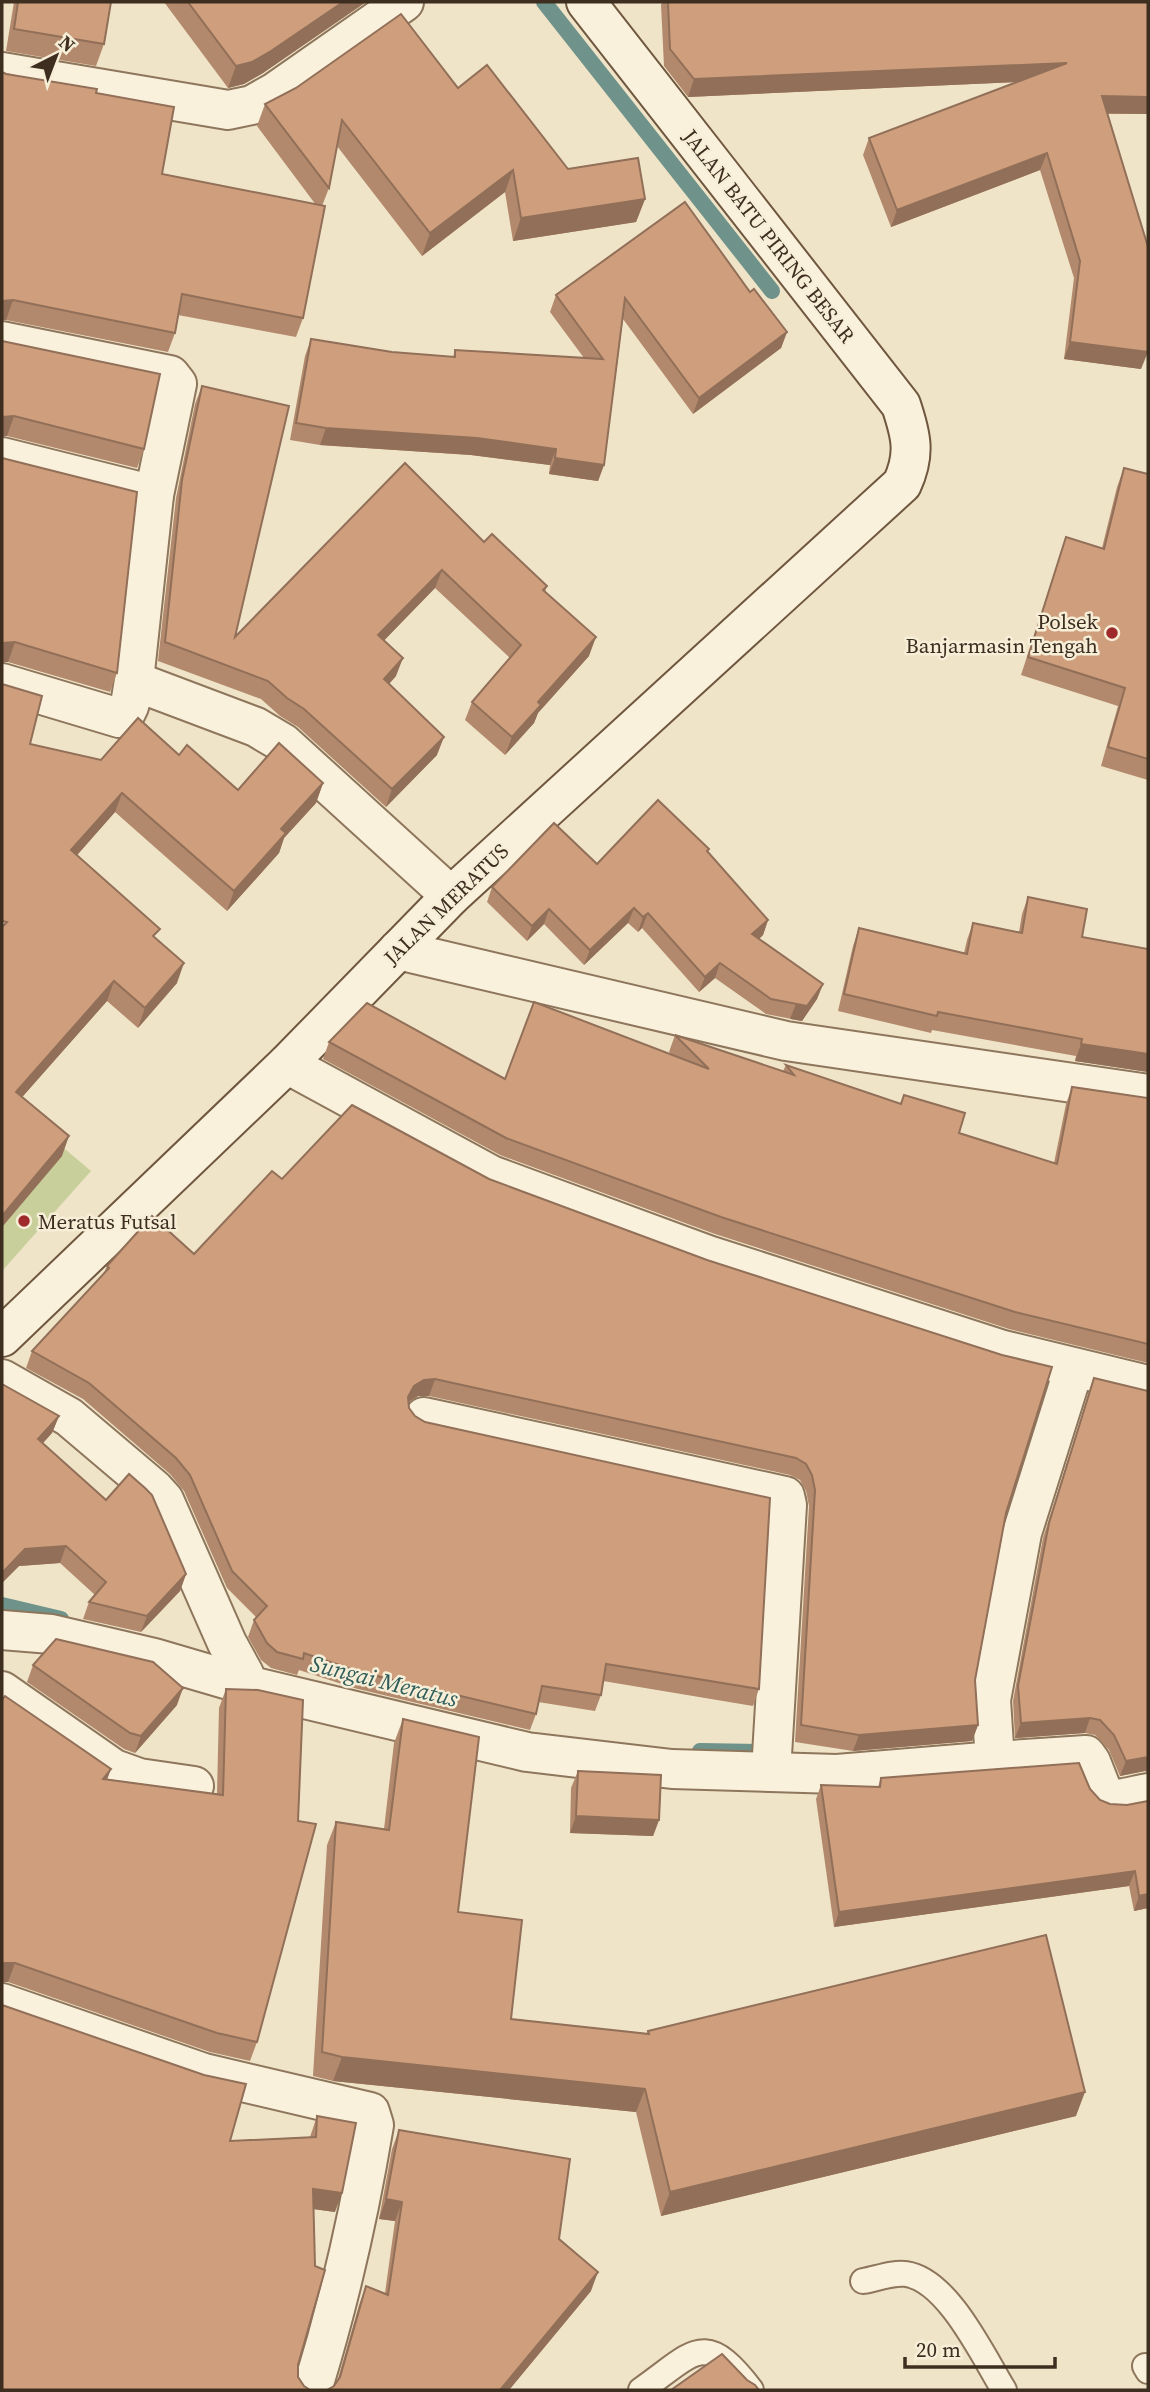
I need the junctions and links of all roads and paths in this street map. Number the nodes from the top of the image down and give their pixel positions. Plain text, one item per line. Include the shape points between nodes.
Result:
1 (404, 2) edge
2 (586, 2) edge
3 (2, 72) edge
4 (2, 341) edge
5 (2, 457) edge
6 (902, 484) joint
7 (154, 495) junction
8 (134, 681) junction
9 (2, 683) edge
10 (451, 896) junction
11 (398, 950) junction
12 (287, 1064) junction
13 (1148, 1094) edge
14 (2, 1337) edge
15 (1074, 1368) junction
16 (2, 1378) edge
17 (1148, 1385) edge
18 (424, 1417) dead end
19 (2, 1630) edge
20 (239, 1667) junction
21 (2, 1691) edge
22 (995, 1761) junction
23 (771, 1772) junction
24 (194, 1786) dead end
25 (1148, 1793) edge
26 (2, 2003) edge
27 (863, 2281) dead end
28 (312, 2390) edge
29 (641, 2390) edge
30 (751, 2390) edge
31 (1004, 2390) edge

1 - 3 street via 275,92 228,110
2 - 6 street, JALAN BATU PIRING BESAR via 901,405 910,432 911,456
4 - 7 street via 175,379 178,388
5 - 7 street
6 - 10 street, JALAN MERATUS
7 - 8 street
8 - 9 street via 128,710 119,718
8 - 10 street via 272,735
10 - 11 street, JALAN MERATUS
11 - 12 street, JALAN MERATUS
11 - 13 street via 786,1041
12 - 14 street, JALAN MERATUS
12 - 15 street via 491,1175 708,1255 1003,1350
15 - 17 street
15 - 22 street via 1021,1533 991,1700
16 - 20 street via 69,1418 164,1500
18 - 23 street via 785,1496
19 - 20 street via 64,1637 154,1658
20 - 23 street via 527,1752 672,1769
21 - 24 street via 114,1769
22 - 23 street via 837,1774
22 - 25 street via 1086,1755 1108,1798
26 - 28 street via 204,2073 370,2112 374,2124 358,2220
27 - 31 lane via 903,2273 934,2287 950,2302
29 - 30 lane via 697,2352 710,2351 733,2366

